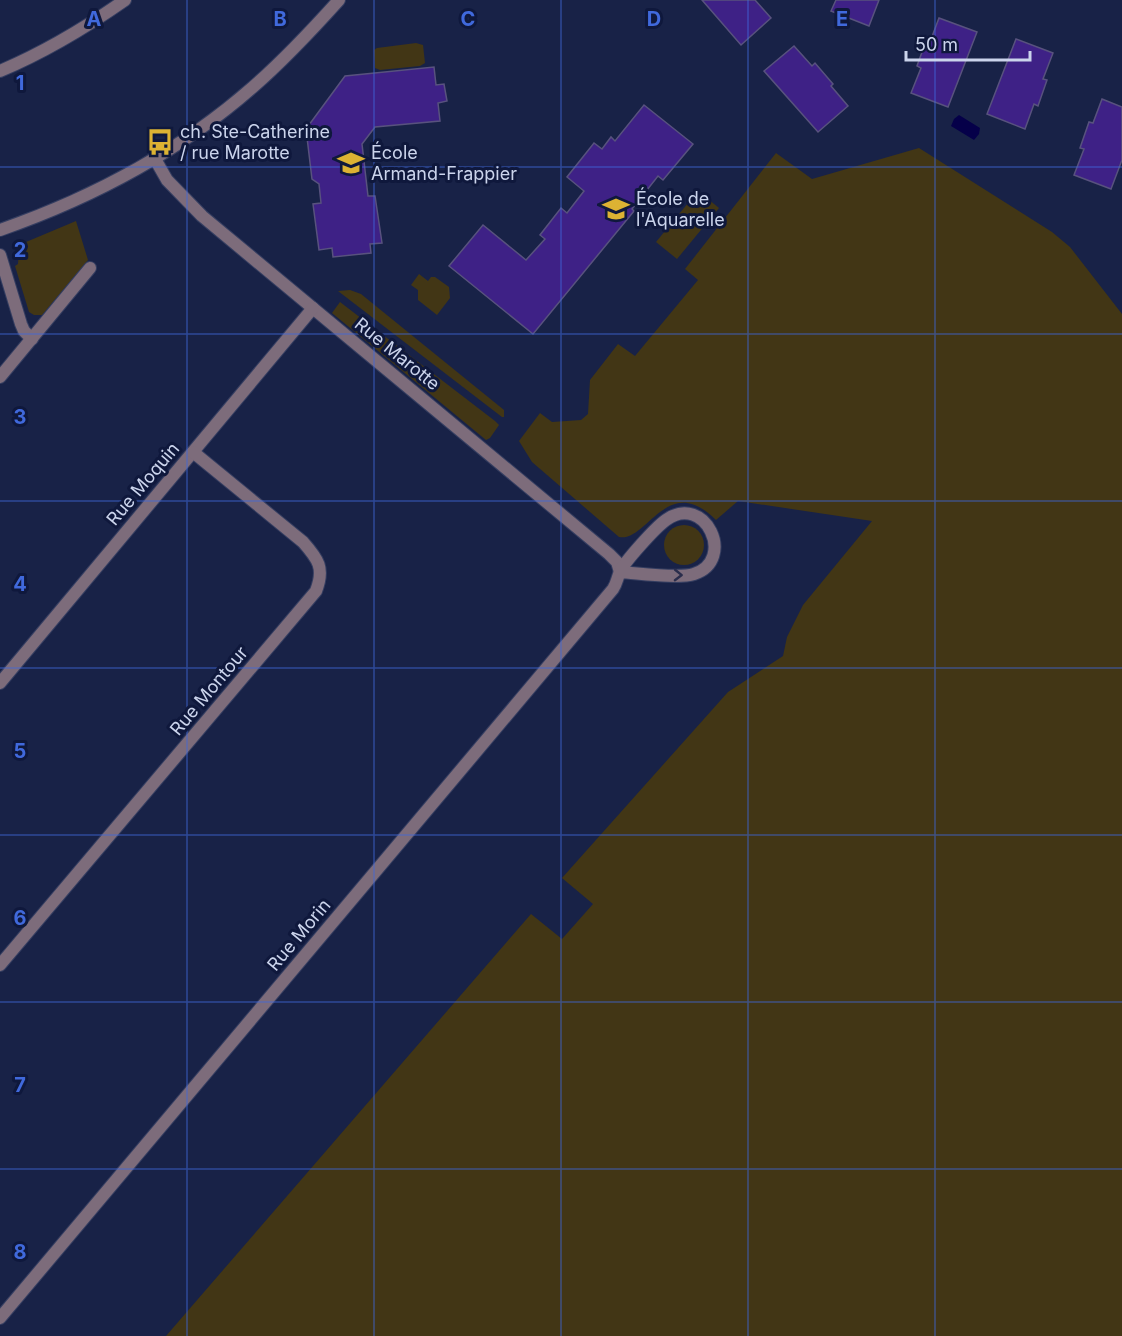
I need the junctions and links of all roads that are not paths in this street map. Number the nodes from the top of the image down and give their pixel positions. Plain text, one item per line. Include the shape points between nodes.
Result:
1 (125, 0) edge
2 (339, 0) edge
3 (0, 71) edge
4 (155, 159) junction
5 (0, 230) edge
6 (0, 255) edge
7 (90, 268) dead end
8 (313, 308) junction
9 (32, 339) junction
10 (0, 377) edge
11 (193, 452) junction
12 (620, 572) junction
13 (0, 682) edge
14 (0, 965) edge
15 (0, 1318) edge

1 - 3 street via 65,40
2 - 4 street via 253,87
4 - 5 street via 72,202
4 - 8 street, Rue Marotte via 167,180 193,207
6 - 9 street via 21,324
7 - 9 street
8 - 11 street, Rue Moquin
8 - 12 street, Rue Marotte via 609,554
9 - 10 street
11 - 13 street, Rue Moquin
11 - 14 street, Rue Montour via 303,542 314,555 321,578 316,591
12 -> 12 street, Rue Morin via 694,574 710,562 715,551 714,538 699,517 675,515 653,532
12 - 15 street, Rue Morin via 613,589

